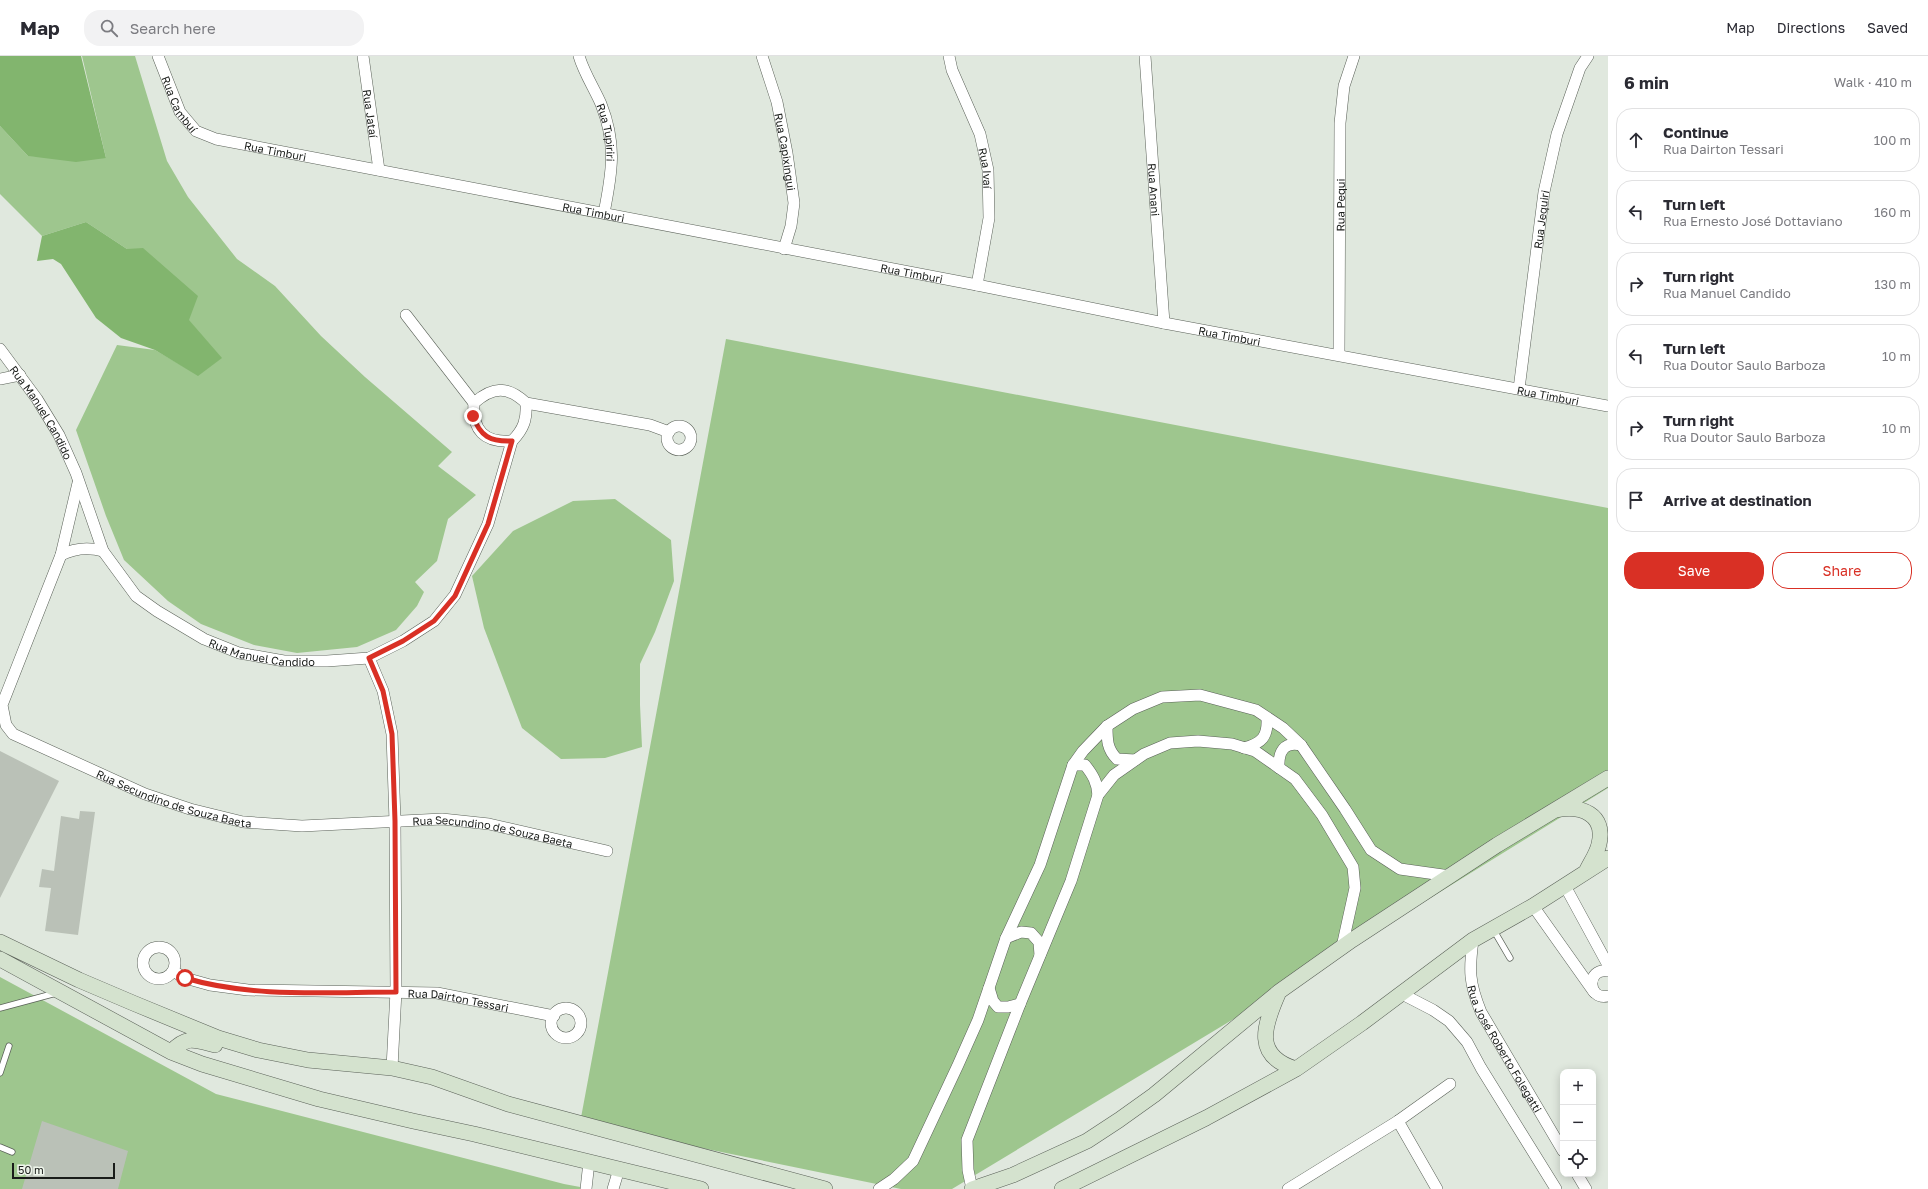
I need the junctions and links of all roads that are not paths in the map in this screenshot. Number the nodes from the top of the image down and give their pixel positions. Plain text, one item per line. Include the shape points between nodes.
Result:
1 (158, 56) edge
2 (363, 56) edge
3 (579, 56) edge
4 (762, 56) edge
5 (949, 56) edge
6 (1145, 56) edge
7 (1354, 56) edge
8 (1588, 56) edge
9 (216, 139) joint
10 (379, 170) junction
11 (604, 213) junction
12 (784, 249) junction
13 (977, 285) junction
14 (406, 316) dead end
15 (1164, 323) junction
16 (0, 349) edge
17 (1339, 355) junction
18 (20, 375) junction
19 (0, 379) edge
20 (1520, 389) junction
21 (474, 402) junction
22 (526, 403) junction
23 (1608, 406) edge
24 (668, 432) dead end
25 (512, 441) junction
26 (78, 483) junction
27 (103, 551) junction
28 (61, 555) junction
29 (369, 658) junction
30 (1267, 718) junction
31 (1107, 726) junction
32 (1301, 745) junction
33 (1244, 748) junction
34 (1136, 760) junction
35 (1073, 765) junction
36 (1279, 768) junction
37 (1608, 778) edge
38 (1098, 795) junction
39 (1550, 812) junction
40 (395, 821) junction
41 (607, 851) dead end
42 (1608, 858) edge
43 (1585, 873) junction
44 (1450, 876) junction
45 (1565, 886) junction
46 (1533, 906) junction
47 (1493, 929) junction
48 (1006, 938) junction
49 (1473, 940) junction
50 (0, 942) edge
51 (1342, 947) junction
52 (1040, 956) junction
53 (1510, 958) dead end
54 (0, 959) edge
55 (1608, 965) edge
56 (172, 971) dead end
57 (1608, 971) edge
58 (989, 988) junction
59 (60, 992) junction
60 (396, 992) junction
61 (1280, 992) junction
62 (1402, 994) junction
63 (1600, 994) edge
64 (1020, 1004) junction
65 (1608, 1006) edge
66 (0, 1008) edge
67 (554, 1016) dead end
68 (9, 1046) dead end
69 (258, 1050) junction
70 (171, 1052) junction
71 (392, 1068) junction
72 (1296, 1069) junction
73 (0, 1074) edge
74 (1450, 1084) dead end
75 (1398, 1120) junction
76 (1560, 1146) edge
77 (0, 1148) edge
78 (12, 1152) dead end
79 (589, 1162) junction
80 (619, 1169) junction
81 (1579, 1177) edge
82 (586, 1189) edge
83 (612, 1189) edge
84 (701, 1189) edge
85 (824, 1189) edge
86 (879, 1189) edge
87 (972, 1189) edge
88 (1062, 1189) edge
89 (1288, 1189) edge
90 (1436, 1189) edge
91 (1556, 1189) edge
92 (1586, 1189) edge

1 - 9 street, Rua Cambuí via 180,112 196,130
2 - 10 street, Rua Jataí
3 - 11 street, Rua Tupiriri via 601,105 612,141 612,173
4 - 12 street, Rua Capixingui via 777,102 794,203
5 - 13 street, Rua Ivaí via 952,70 980,134 988,170 989,218
6 - 15 street, Rua Anani
7 - 17 street, Rua Pequi via 1344,86 1340,123
8 - 20 street, Rua Jequiri via 1580,68 1557,134 1544,192
9 - 10 street, Rua Timburi
10 - 11 street, Rua Timburi
11 - 12 street, Rua Timburi
12 - 13 street, Rua Timburi
13 - 15 street, Rua Timburi
14 - 21 street
15 - 17 street, Rua Timburi
16 - 18 street, Rua Manuel Candido
17 - 20 street, Rua Timburi
18 - 19 street
18 - 26 street, Rua Manuel Candido via 59,435
20 - 23 street, Rua Timburi
21 - 22 street via 483,394 494,390 506,390 518,394
21 - 25 street via 473,416 477,428 486,437 499,442
22 - 24 street via 650,425
22 - 25 street, Rua Manuel Candido via 525,424
25 - 29 street, Rua Manuel Candido via 488,524 455,596 434,621 403,641
26 - 27 street, Rua Manuel Candido
26 - 28 street, Rua Secundino de Souza Baeta
27 - 28 street via 92,548 71,550
27 - 29 street, Rua Manuel Candido via 136,596 204,639 239,653 284,661 327,662
28 - 40 street, Rua Secundino de Souza Baeta via 4,695 3,716 13,734 145,794 190,809 244,822 302,826
29 - 40 street via 383,691 392,734
30 - 31 street via 1256,710 1200,695 1162,697 1133,709
30 - 32 street via 1283,728
30 - 33 street via 1266,733 1261,741
31 - 34 street via 1110,753 1117,759
31 - 35 street
32 - 36 street via 1292,743 1284,748 1278,761
32 - 44 street via 1371,850 1400,869
33 - 34 street via 1225,743 1170,742
33 - 36 street via 1255,751
34 - 38 street via 1114,775
35 - 38 street via 1085,765 1097,784
35 - 48 street via 1040,865
36 - 51 street via 1300,785 1322,815 1353,867 1355,888
37 - 39 main road
38 - 52 street via 1071,881
39 - 43 main road via 1574,808 1590,814 1598,823 1601,834 1599,846
39 - 44 main road
40 - 41 street, Rua Secundino de Souza Baeta via 442,819 489,824
40 - 60 street
42 - 43 main road
43 - 45 main road
44 - 51 main road
45 - 46 main road
45 - 55 street
46 - 47 main road
46 - 63 street
47 - 49 main road
47 - 53 lane
48 - 52 street via 1021,932 1031,933 1038,942
48 - 58 street
49 - 62 main road
49 - 76 street, Rua José Roberto Folegatti via 1470,974 1481,1012
50 - 69 main road via 126,1000 218,1038
51 - 61 main road
52 - 64 street
54 - 59 main road
56 - 60 street, Rua Dairton Tessari via 185,978 210,985 248,990
57 - 63 street via 1600,971 1593,976 1591,984
58 - 64 street via 998,1007
58 - 86 street via 978,1020 913,1161
59 - 66 lane
59 - 70 main road
60 - 67 street, Rua Dairton Tessari via 436,993
60 - 71 street
61 - 72 main road via 1269,1016 1267,1047 1273,1058 1283,1065
61 - 87 main road via 1154,1095 1087,1141 1020,1172
62 - 72 main road
62 - 91 street via 1449,1021 1467,1042
63 - 65 street
64 - 87 street via 967,1140 968,1170
68 - 73 lane
69 - 70 main road via 237,1050 188,1041 180,1043
69 - 71 main road via 308,1060
70 - 79 main road via 319,1099
71 - 85 main road via 432,1077 508,1104
72 - 88 main road via 1206,1118
74 - 75 street
75 - 89 street
75 - 90 street
77 - 78 lane
79 - 80 main road
79 - 82 street
80 - 83 street
80 - 84 main road
81 - 92 street

